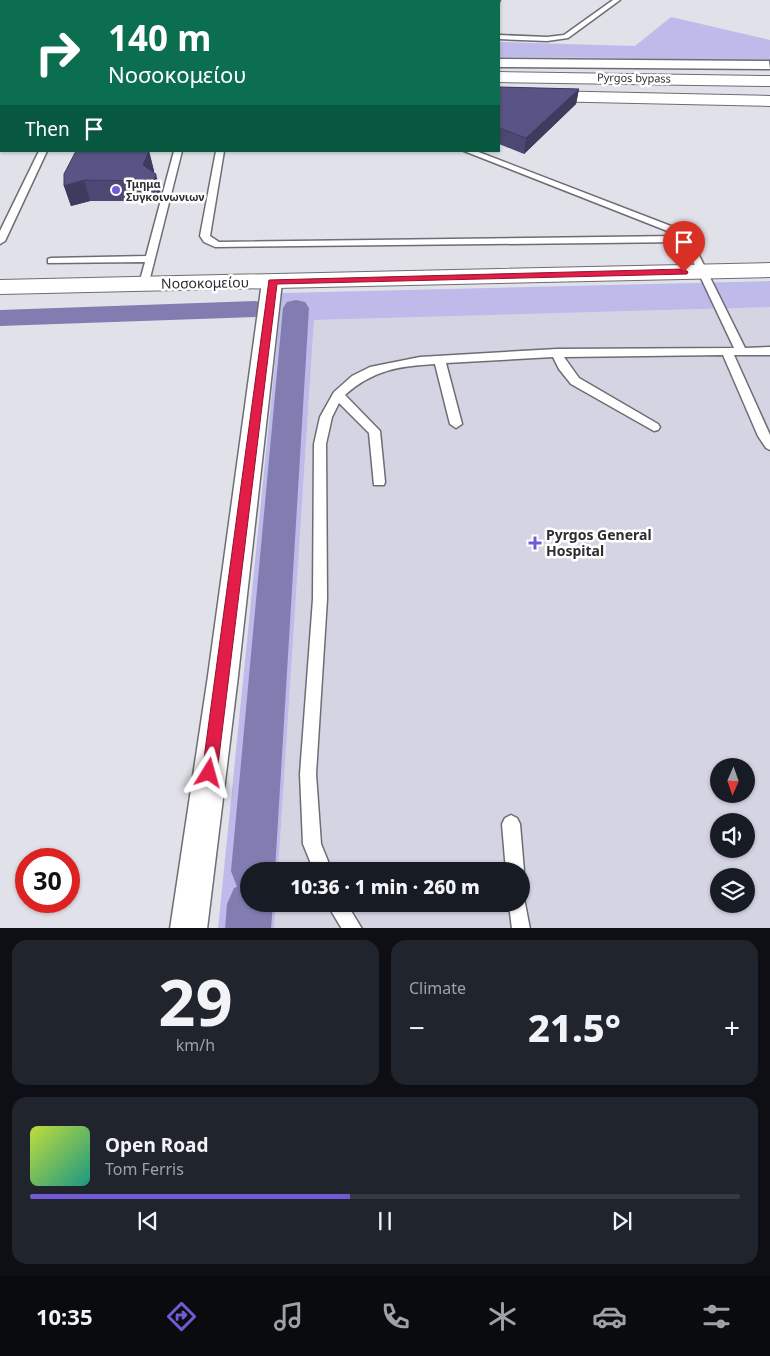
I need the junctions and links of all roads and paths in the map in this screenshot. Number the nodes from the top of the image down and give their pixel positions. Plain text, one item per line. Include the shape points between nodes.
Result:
1 (617, 0) edge
2 (500, 37) edge
3 (500, 63) edge
4 (769, 73) edge
5 (500, 76) edge
6 (500, 95) edge
7 (770, 101) edge
8 (43, 152) edge
9 (178, 152) edge
10 (220, 152) edge
11 (471, 152) edge
12 (687, 239) junction
13 (0, 241) edge
14 (150, 259) junction
15 (51, 261) dead end
16 (770, 270) edge
17 (704, 272) junction
18 (272, 282) junction
19 (144, 284) junction
20 (0, 287) edge
21 (741, 351) junction
22 (727, 352) junction
23 (557, 353) junction
24 (769, 354) edge
25 (440, 360) junction
26 (338, 396) junction
27 (456, 424) dead end
28 (654, 427) dead end
29 (770, 445) edge
30 (379, 482) dead end
31 (511, 824) dead end
32 (319, 862) edge
33 (514, 862) edge
34 (342, 912) edge
35 (519, 912) edge
36 (188, 928) edge
37 (353, 928) edge
38 (521, 928) edge

1 - 2 lane via 566,37
3 - 4 street
4 - 5 main road, Pyrgos bypass
6 - 7 main road
8 - 13 lane
9 - 14 lane
10 - 12 lane via 205,236 218,245
11 - 12 lane via 673,230
12 - 17 lane
14 - 15 lane
14 - 19 lane
16 - 17 main road, Νοσοκομείου
17 - 18 main road, Νοσοκομείου
17 - 21 lane
18 - 19 main road, Νοσοκομείου
18 - 36 street
19 - 20 main road, Νοσοκομείου
21 - 22 lane
21 - 24 lane
22 - 23 lane
22 - 29 lane
23 - 25 lane
23 - 28 lane via 575,381
25 - 26 lane via 374,370 356,379
25 - 27 lane
26 - 30 lane via 374,431
26 - 32 lane via 326,417 320,444 320,600 308,774 312,844
31 - 33 lane
34 - 37 lane
35 - 38 lane

